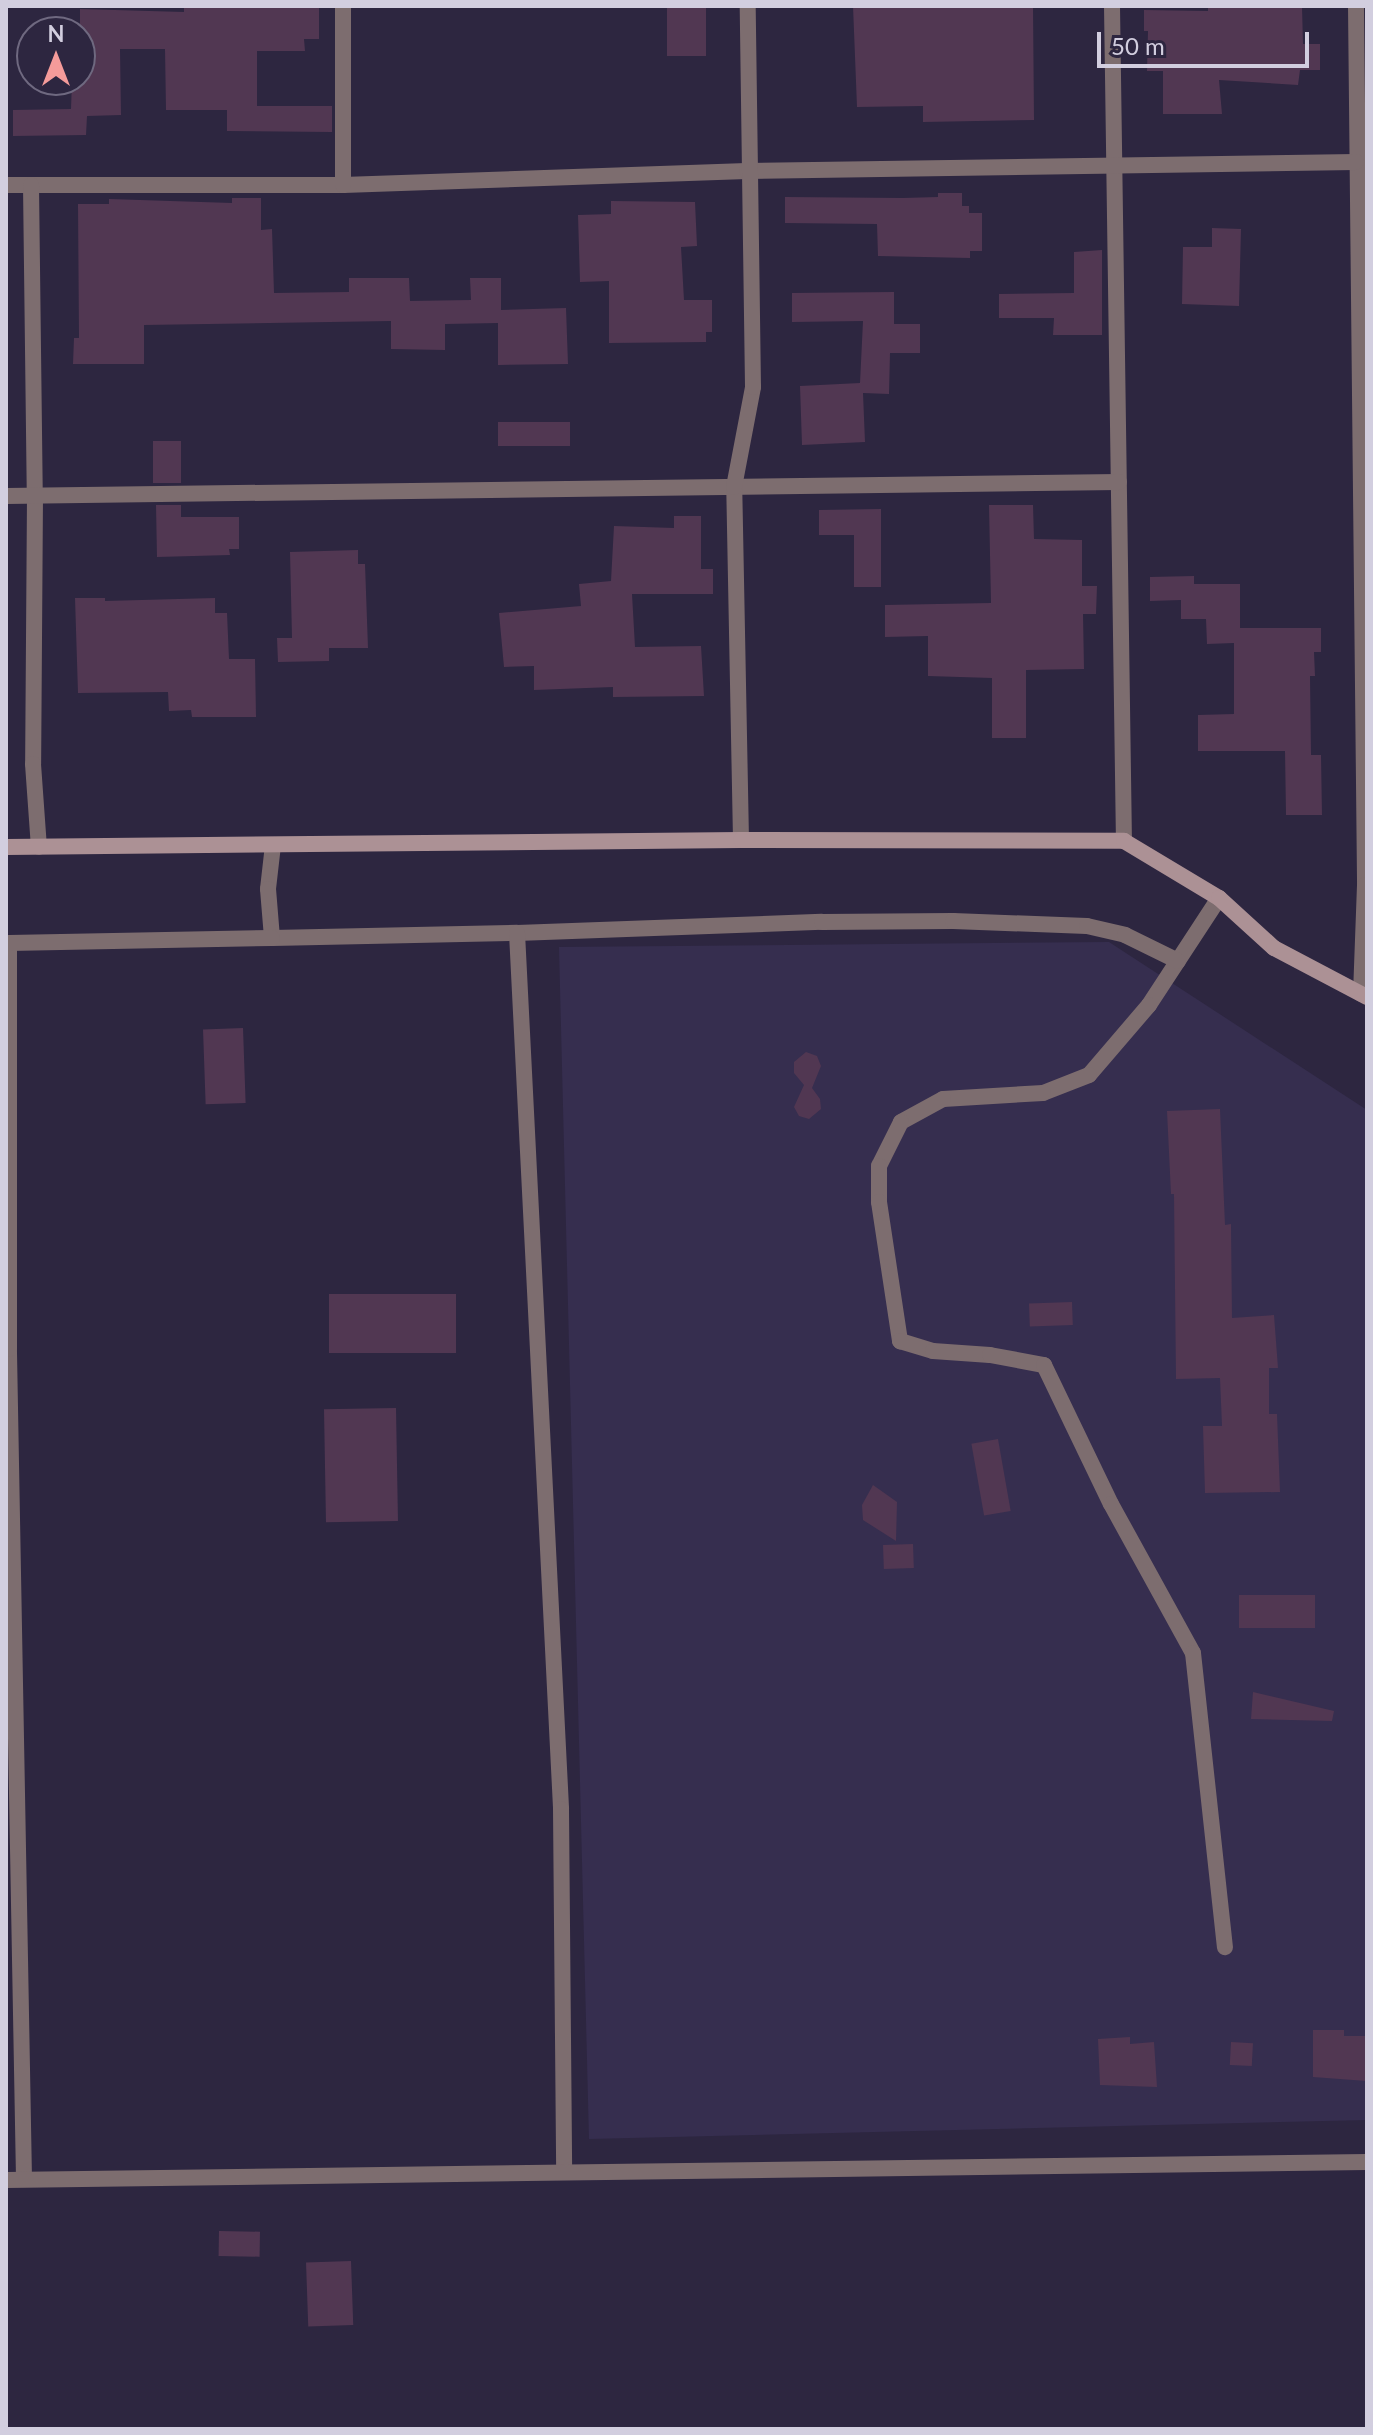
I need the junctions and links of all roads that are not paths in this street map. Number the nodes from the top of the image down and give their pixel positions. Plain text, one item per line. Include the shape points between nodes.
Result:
1 (343, 6) edge
2 (748, 6) edge
3 (1112, 6) edge
4 (1356, 6) edge
5 (1356, 162) junction
6 (1114, 165) junction
7 (747, 171) junction
8 (6, 185) edge
9 (31, 185) junction
10 (343, 185) junction
11 (1119, 482) junction
12 (734, 487) junction
13 (6, 496) edge
14 (35, 496) junction
15 (741, 840) junction
16 (1124, 841) junction
17 (273, 845) junction
18 (6, 847) edge
19 (39, 847) junction
20 (1219, 898) junction
21 (272, 931) junction
22 (517, 933) junction
23 (8, 942) edge
24 (1178, 961) junction
25 (1364, 995) edge
26 (1225, 1947) dead end
27 (1367, 2162) edge
28 (564, 2170) junction
29 (24, 2179) junction
30 (6, 2180) edge

1 - 10 street
2 - 7 street
3 - 6 street
4 - 5 street
5 - 6 street
5 - 25 street
6 - 7 street
6 - 11 street
7 - 10 street
7 - 12 street via 753,387
8 - 9 street
9 - 10 street
9 - 14 street
11 - 12 street
11 - 16 street
12 - 14 street
12 - 15 street
13 - 14 street
14 - 19 street via 33,764
15 - 16 street
15 - 17 street
16 - 20 street
17 - 19 street
17 - 21 street via 268,889
18 - 19 street
20 - 24 street
20 - 25 street via 1274,948
21 - 22 street
21 - 23 street
22 - 24 street via 881,922 1087,926 1125,935
22 - 28 street via 561,1809
23 - 29 street via 9,1349
24 - 26 street via 1149,1005 1089,1075 1043,1093 943,1099 901,1122 879,1166 879,1202 900,1341 933,1351 1044,1365 1111,1504 1193,1653
27 - 28 street
28 - 29 street
29 - 30 street

